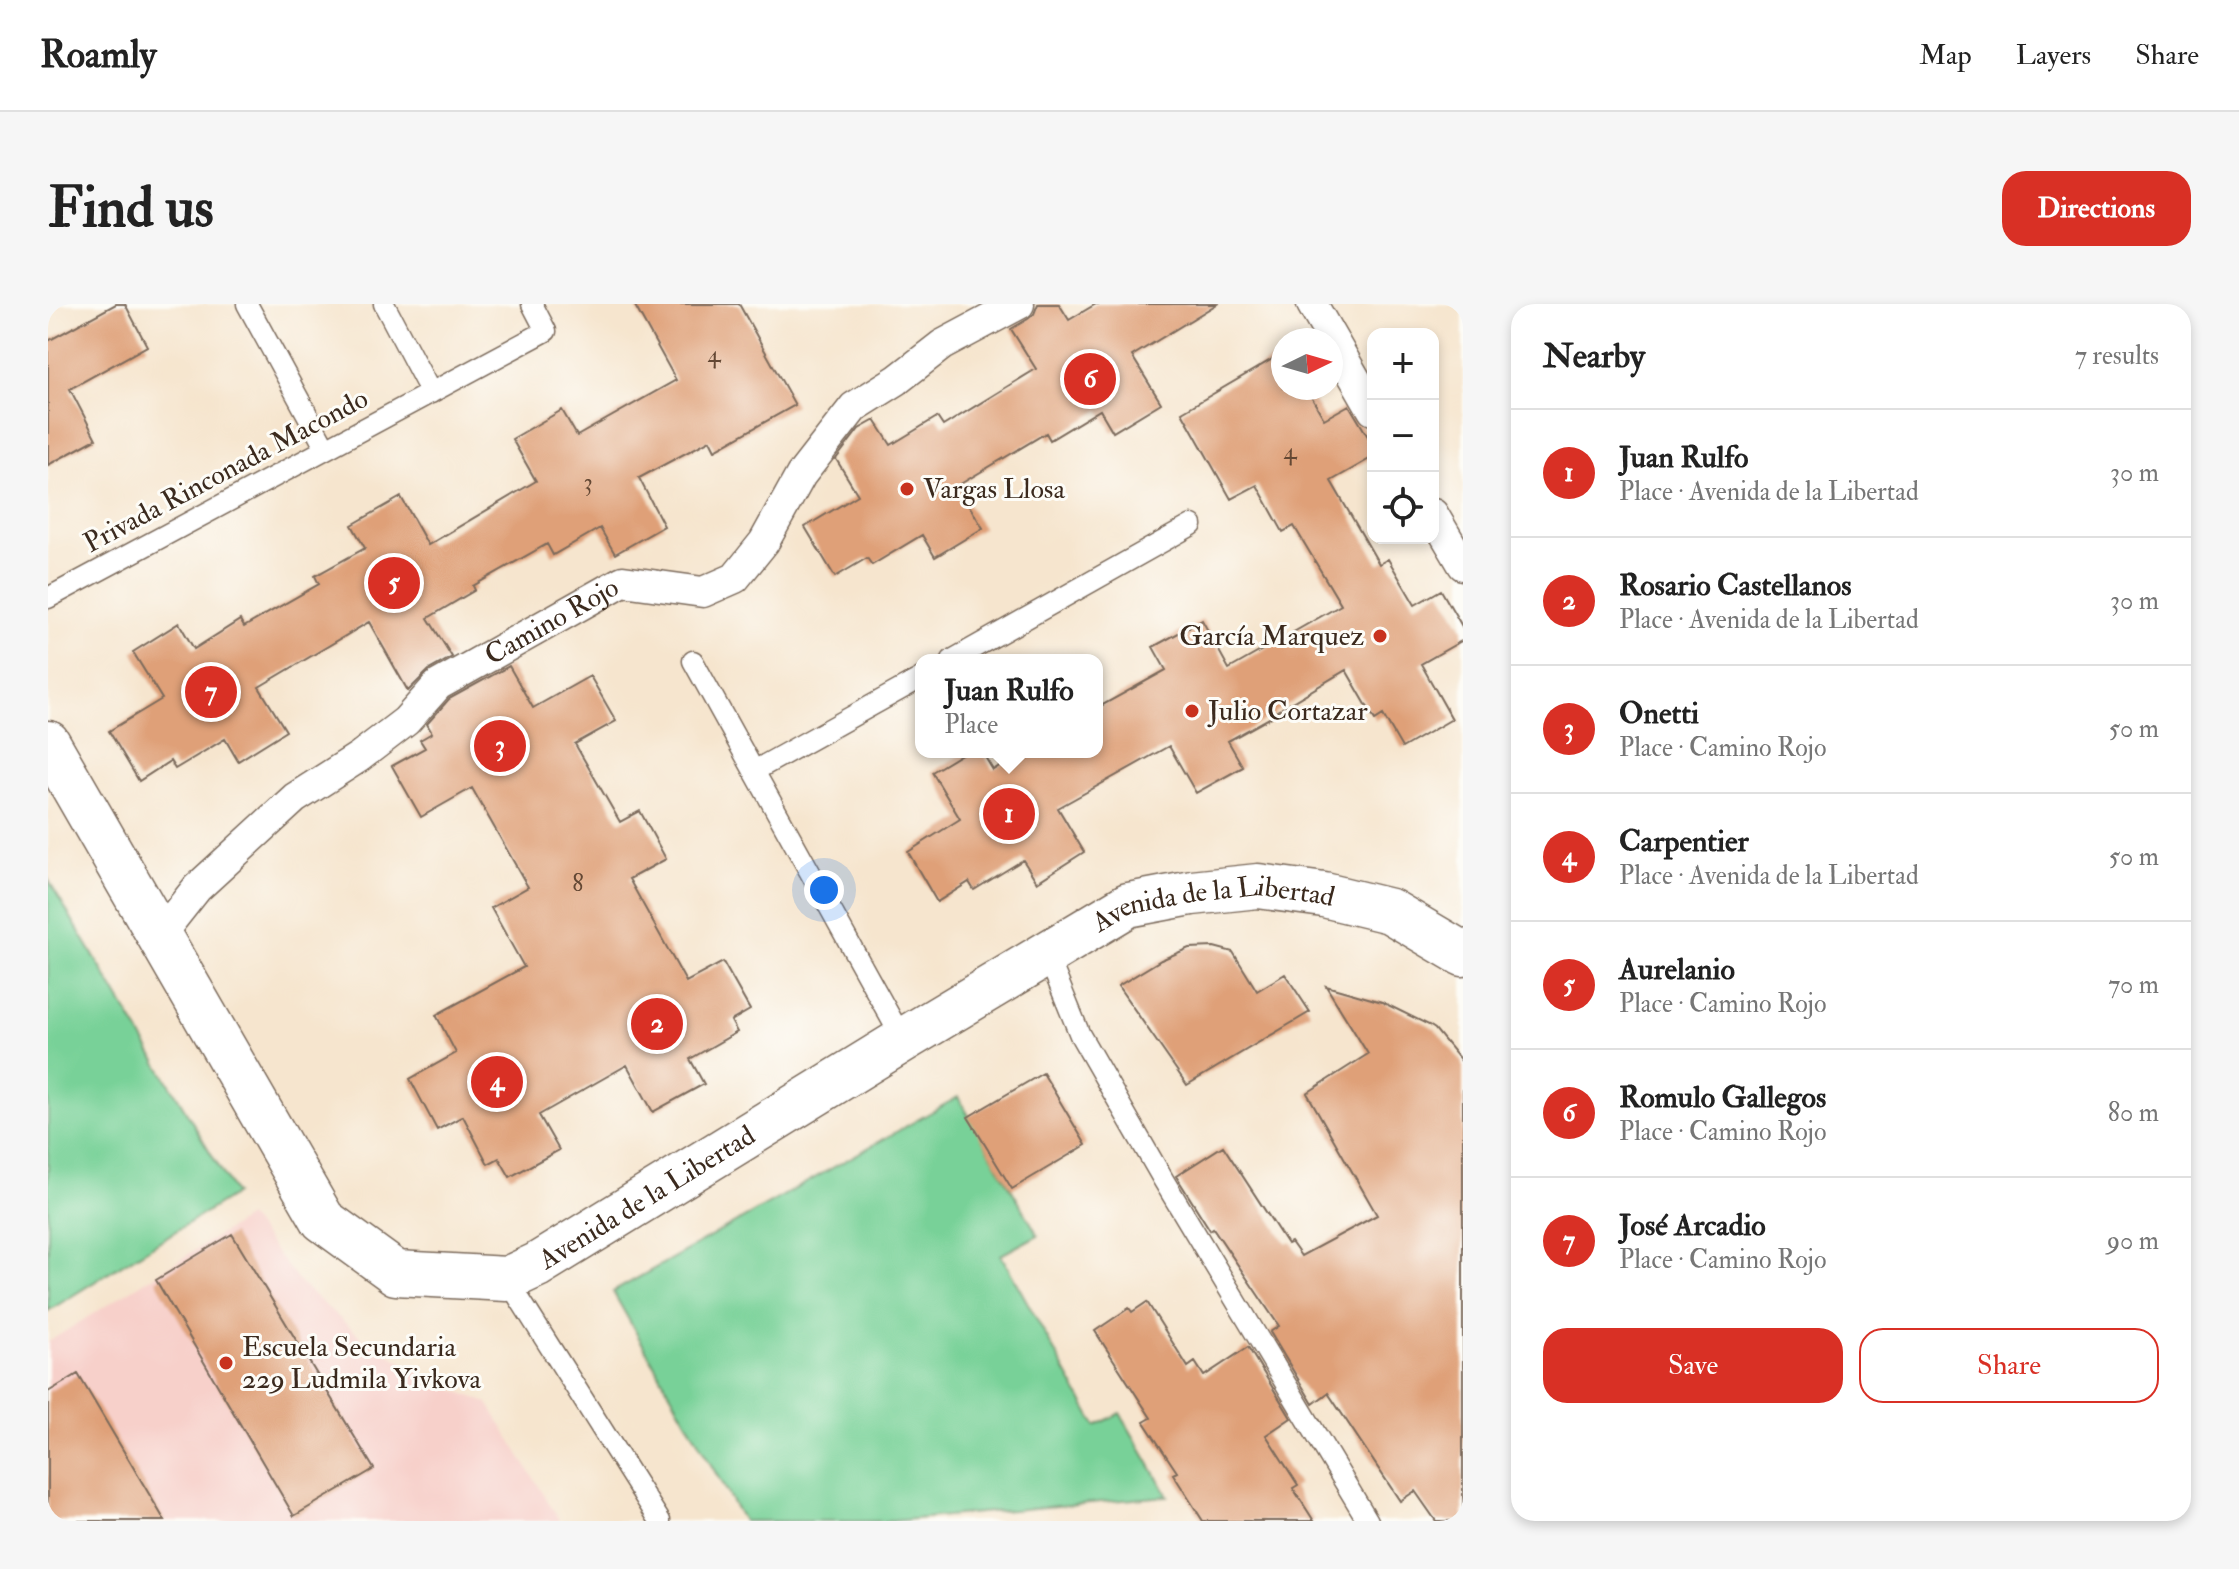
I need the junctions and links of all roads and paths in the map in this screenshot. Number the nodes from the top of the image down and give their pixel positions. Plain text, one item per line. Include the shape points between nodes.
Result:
1 (247, 304) edge
2 (384, 304) edge
3 (532, 304) edge
4 (1019, 304) edge
5 (1312, 304) edge
6 (431, 393) junction
7 (1367, 400) edge
8 (326, 449) junction
9 (1439, 524) edge
10 (1192, 525) dead end
11 (1463, 565) edge
12 (48, 598) edge
13 (963, 654) edge
14 (693, 661) dead end
15 (915, 681) edge
16 (48, 743) edge
17 (754, 771) junction
18 (159, 936) junction
19 (1047, 954) junction
20 (1463, 954) edge
21 (903, 1040) junction
22 (507, 1279) junction
23 (660, 1521) edge
24 (1368, 1521) edge

1 - 8 lane
2 - 6 lane
3 - 6 lane, Privada Rinconada Macondo via 546,331
4 - 18 street, Camino Rojo via 942,345 854,407 801,475 764,542 735,578 703,592 623,581 438,685 406,721 295,798 197,888
5 - 7 street
6 - 8 lane, Privada Rinconada Macondo
8 - 12 lane, Privada Rinconada Macondo
9 - 11 street
10 - 13 lane
14 - 17 lane
15 - 17 lane
16 - 18 street, Avenida de la Libertad
17 - 21 lane
18 - 22 street, Avenida de la Libertad via 323,1220 396,1273
19 - 20 street, Avenida de la Libertad via 1128,905 1258,886 1390,911
19 - 21 street, Avenida de la Libertad
19 - 24 lane via 1080,1035
21 - 22 street, Avenida de la Libertad
22 - 23 lane

